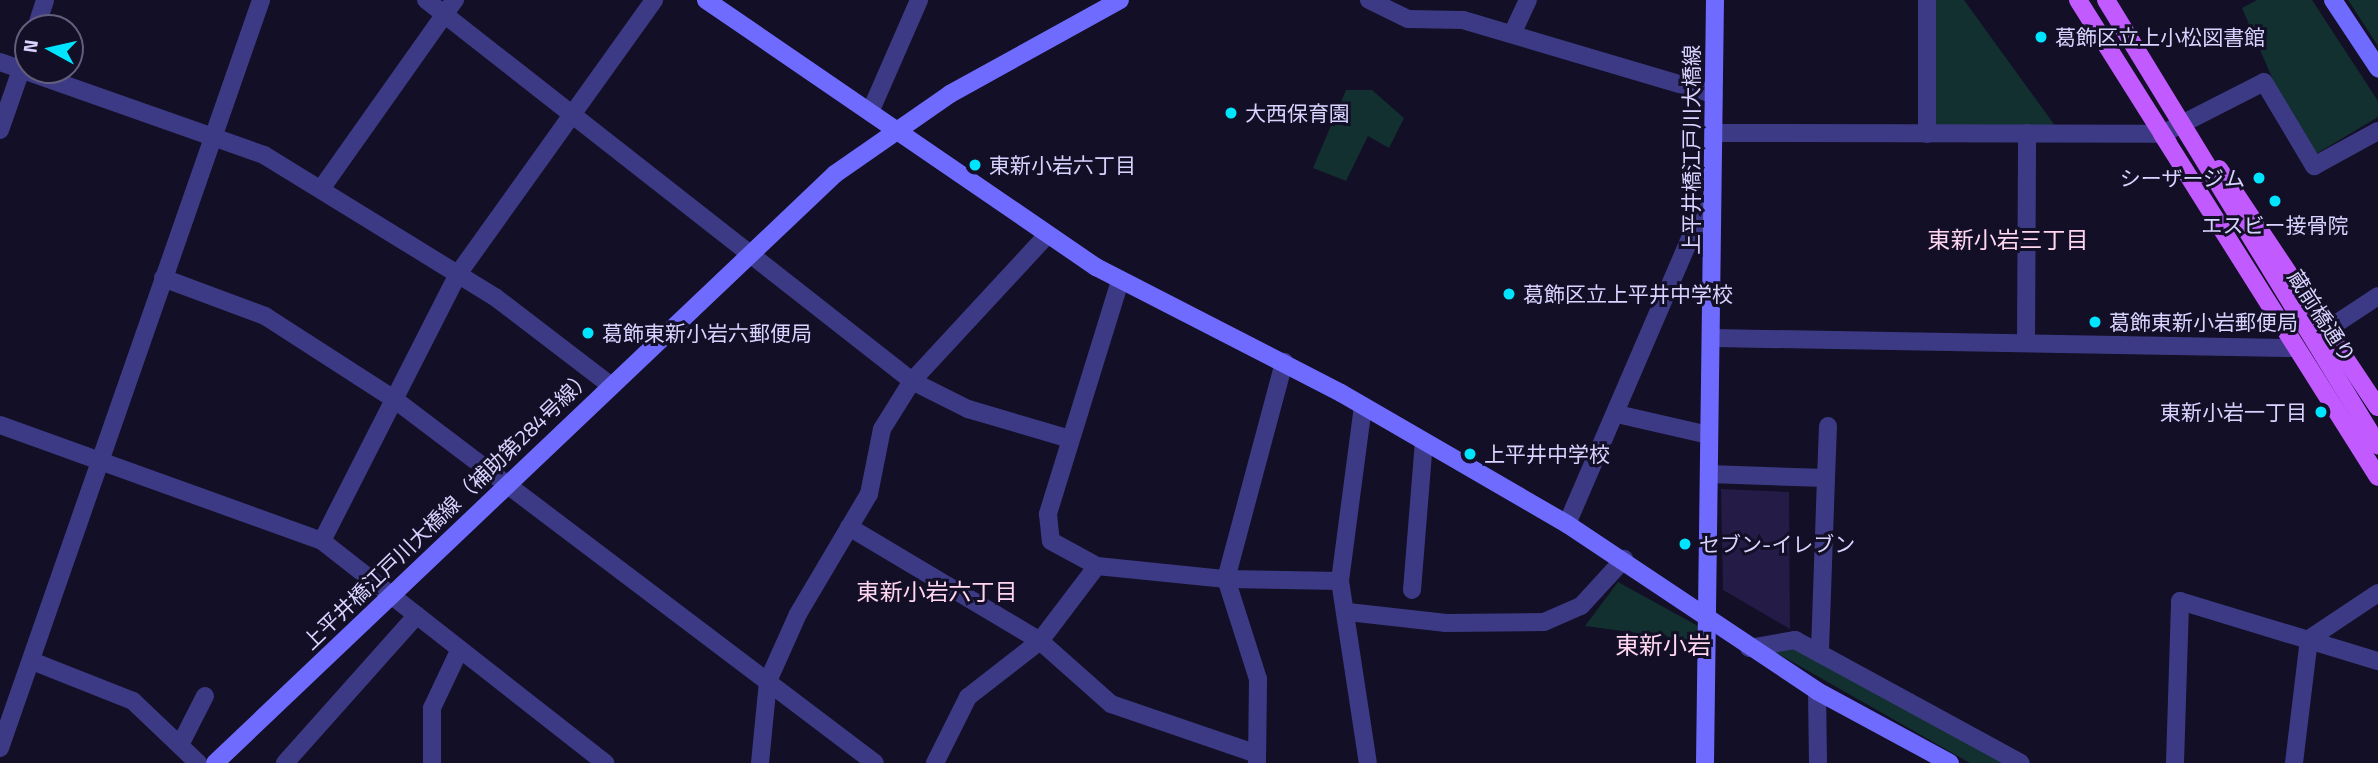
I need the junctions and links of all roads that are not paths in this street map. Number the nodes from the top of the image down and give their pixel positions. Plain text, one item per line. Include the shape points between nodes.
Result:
1 (261, 0) edge
2 (426, 0) edge
3 (653, 0) edge
4 (706, 0) edge
5 (919, 0) edge
6 (1120, 0) edge
7 (1369, 0) edge
8 (1528, 0) edge
9 (1714, 0) edge
10 (1927, 0) edge
11 (2078, 0) edge
12 (2106, 0) edge
13 (2333, 0) edge
14 (450, 7) edge
15 (1513, 32) junction
16 (2378, 68) edge
17 (16, 84) edge
18 (63, 84) edge
19 (1713, 94) junction
20 (872, 110) junction
21 (575, 113) junction
22 (2185, 125) junction
23 (897, 128) junction
24 (0, 130) edge
25 (2378, 131) edge
26 (1714, 134) junction
27 (1927, 134) junction
28 (2027, 134) junction
29 (2162, 134) junction
30 (213, 137) junction
31 (321, 189) junction
32 (1712, 203) junction
33 (1047, 235) junction
34 (2251, 247) junction
35 (752, 250) junction
36 (458, 274) junction
37 (163, 278) junction
38 (1120, 281) junction
39 (2378, 296) edge
40 (2328, 328) junction
41 (1713, 338) junction
42 (2026, 343) junction
43 (2294, 348) junction
44 (1284, 362) junction
45 (912, 381) junction
46 (610, 385) junction
47 (394, 399) junction
48 (1363, 406) junction
49 (2378, 407) edge
50 (1617, 414) junction
51 (0, 425) edge
52 (1828, 426) dead end
53 (1709, 435) junction
54 (1070, 439) junction
55 (1424, 442) junction
56 (2378, 445) edge
57 (100, 461) junction
58 (1709, 474) junction
59 (2378, 477) edge
60 (1826, 478) junction
61 (506, 482) junction
62 (1567, 524) junction
63 (849, 527) junction
64 (323, 541) junction
65 (1624, 559) junction
66 (1097, 566) junction
67 (1226, 579) junction
68 (1340, 581) junction
69 (1412, 590) dead end
70 (390, 591) junction
71 (2378, 593) edge
72 (1348, 612) junction
73 (417, 615) junction
74 (1706, 618) junction
75 (2309, 639) junction
76 (1040, 641) junction
77 (1749, 648) junction
78 (458, 651) junction
79 (1821, 654) junction
80 (32, 661) junction
81 (2378, 661) edge
82 (768, 681) junction
83 (1817, 691) junction
84 (205, 696) dead end
85 (180, 745) junction
86 (0, 748) edge
87 (1257, 759) edge
88 (198, 763) edge
89 (215, 763) edge
90 (285, 763) edge
91 (432, 763) edge
92 (605, 763) edge
93 (760, 763) edge
94 (875, 763) edge
95 (935, 763) edge
96 (1368, 763) edge
97 (1705, 763) edge
98 (1818, 763) edge
99 (1950, 763) edge
100 (2021, 763) edge
101 (2175, 763) edge
102 (2294, 763) edge

1 - 30 street
2 - 14 street
3 - 21 street
4 - 20 street
5 - 20 street
6 - 23 street, 上平井橋江戸川大橋線（補助第284号線）
7 - 15 street via 1408,19 1463,20
8 - 15 street
9 - 19 street, 上平井橋江戸川大橋線
10 - 27 street
11 - 29 main road, 蔵前橋通り
12 - 22 main road, 蔵前橋通り
13 - 16 street
14 - 21 street
14 - 31 street
15 - 19 street
17 - 24 street
18 - 30 street
19 - 26 street, 上平井橋江戸川大橋線
20 - 23 street
21 - 35 street
21 - 36 street
22 - 25 street via 2264,82 2314,166
22 - 29 street
22 - 34 main road, 蔵前橋通り
22 - 40 main road
23 - 33 street
23 - 35 street, 上平井橋江戸川大橋線（補助第284号線）
26 - 27 street
26 - 32 street, 上平井橋江戸川大橋線
27 - 28 street
28 - 29 street
28 - 42 street
29 - 34 main road, 蔵前橋通り
29 - 43 main road
30 - 31 street via 264,155
30 - 37 street
31 - 36 street
32 - 41 street, 上平井橋江戸川大橋線
32 - 50 street via 1693,232
33 - 38 street
33 - 45 street
34 - 56 main road, 蔵前橋通り
35 - 45 street
35 - 46 street, 上平井橋江戸川大橋線（補助第284号線）
36 - 46 street
36 - 47 street
37 - 47 street via 265,316
37 - 57 street
38 - 44 street
38 - 54 street
39 - 40 street
40 - 49 main road
41 - 42 street
41 - 53 street, 上平井橋江戸川大橋線
42 - 43 street
43 - 59 main road
44 - 48 street
44 - 67 street
45 - 54 street via 968,409
45 - 63 street via 882,429 869,494
46 - 61 street, 上平井橋江戸川大橋線（補助第284号線）
47 - 61 street
47 - 64 street
48 - 55 street
48 - 68 street
50 - 53 street
50 - 62 street
51 - 57 street
52 - 60 street
53 - 58 street, 上平井橋江戸川大橋線
54 - 66 street via 1048,514 1051,541
55 - 62 street
55 - 69 street
57 - 64 street
57 - 80 street
58 - 60 street
58 - 74 street, 上平井橋江戸川大橋線
60 - 79 street
61 - 70 street, 上平井橋江戸川大橋線（補助第284号線）
61 - 82 street
62 - 65 street
63 - 76 street
63 - 82 street
64 - 70 street
65 - 72 street via 1581,606 1544,622 1446,623
65 - 74 street
66 - 67 street
66 - 76 street
67 - 68 street
67 - 87 street via 1258,679
68 - 72 street
70 - 73 street
70 - 89 street, 上平井橋江戸川大橋線（補助第284号線）
71 - 75 street
72 - 96 street
73 - 78 street
73 - 90 street
74 - 77 street
74 - 97 street, 上平井橋江戸川大橋線
75 - 81 street
75 - 101 street via 2180,601
75 - 102 street
76 - 87 street via 1111,704
76 - 95 street via 968,698
77 - 79 street via 1795,640
77 - 83 street
78 - 91 street via 432,708
78 - 92 street
79 - 100 street
80 - 85 street via 133,701
80 - 86 street
82 - 93 street
82 - 94 street
83 - 98 street
83 - 99 street
84 - 85 street
85 - 88 street

